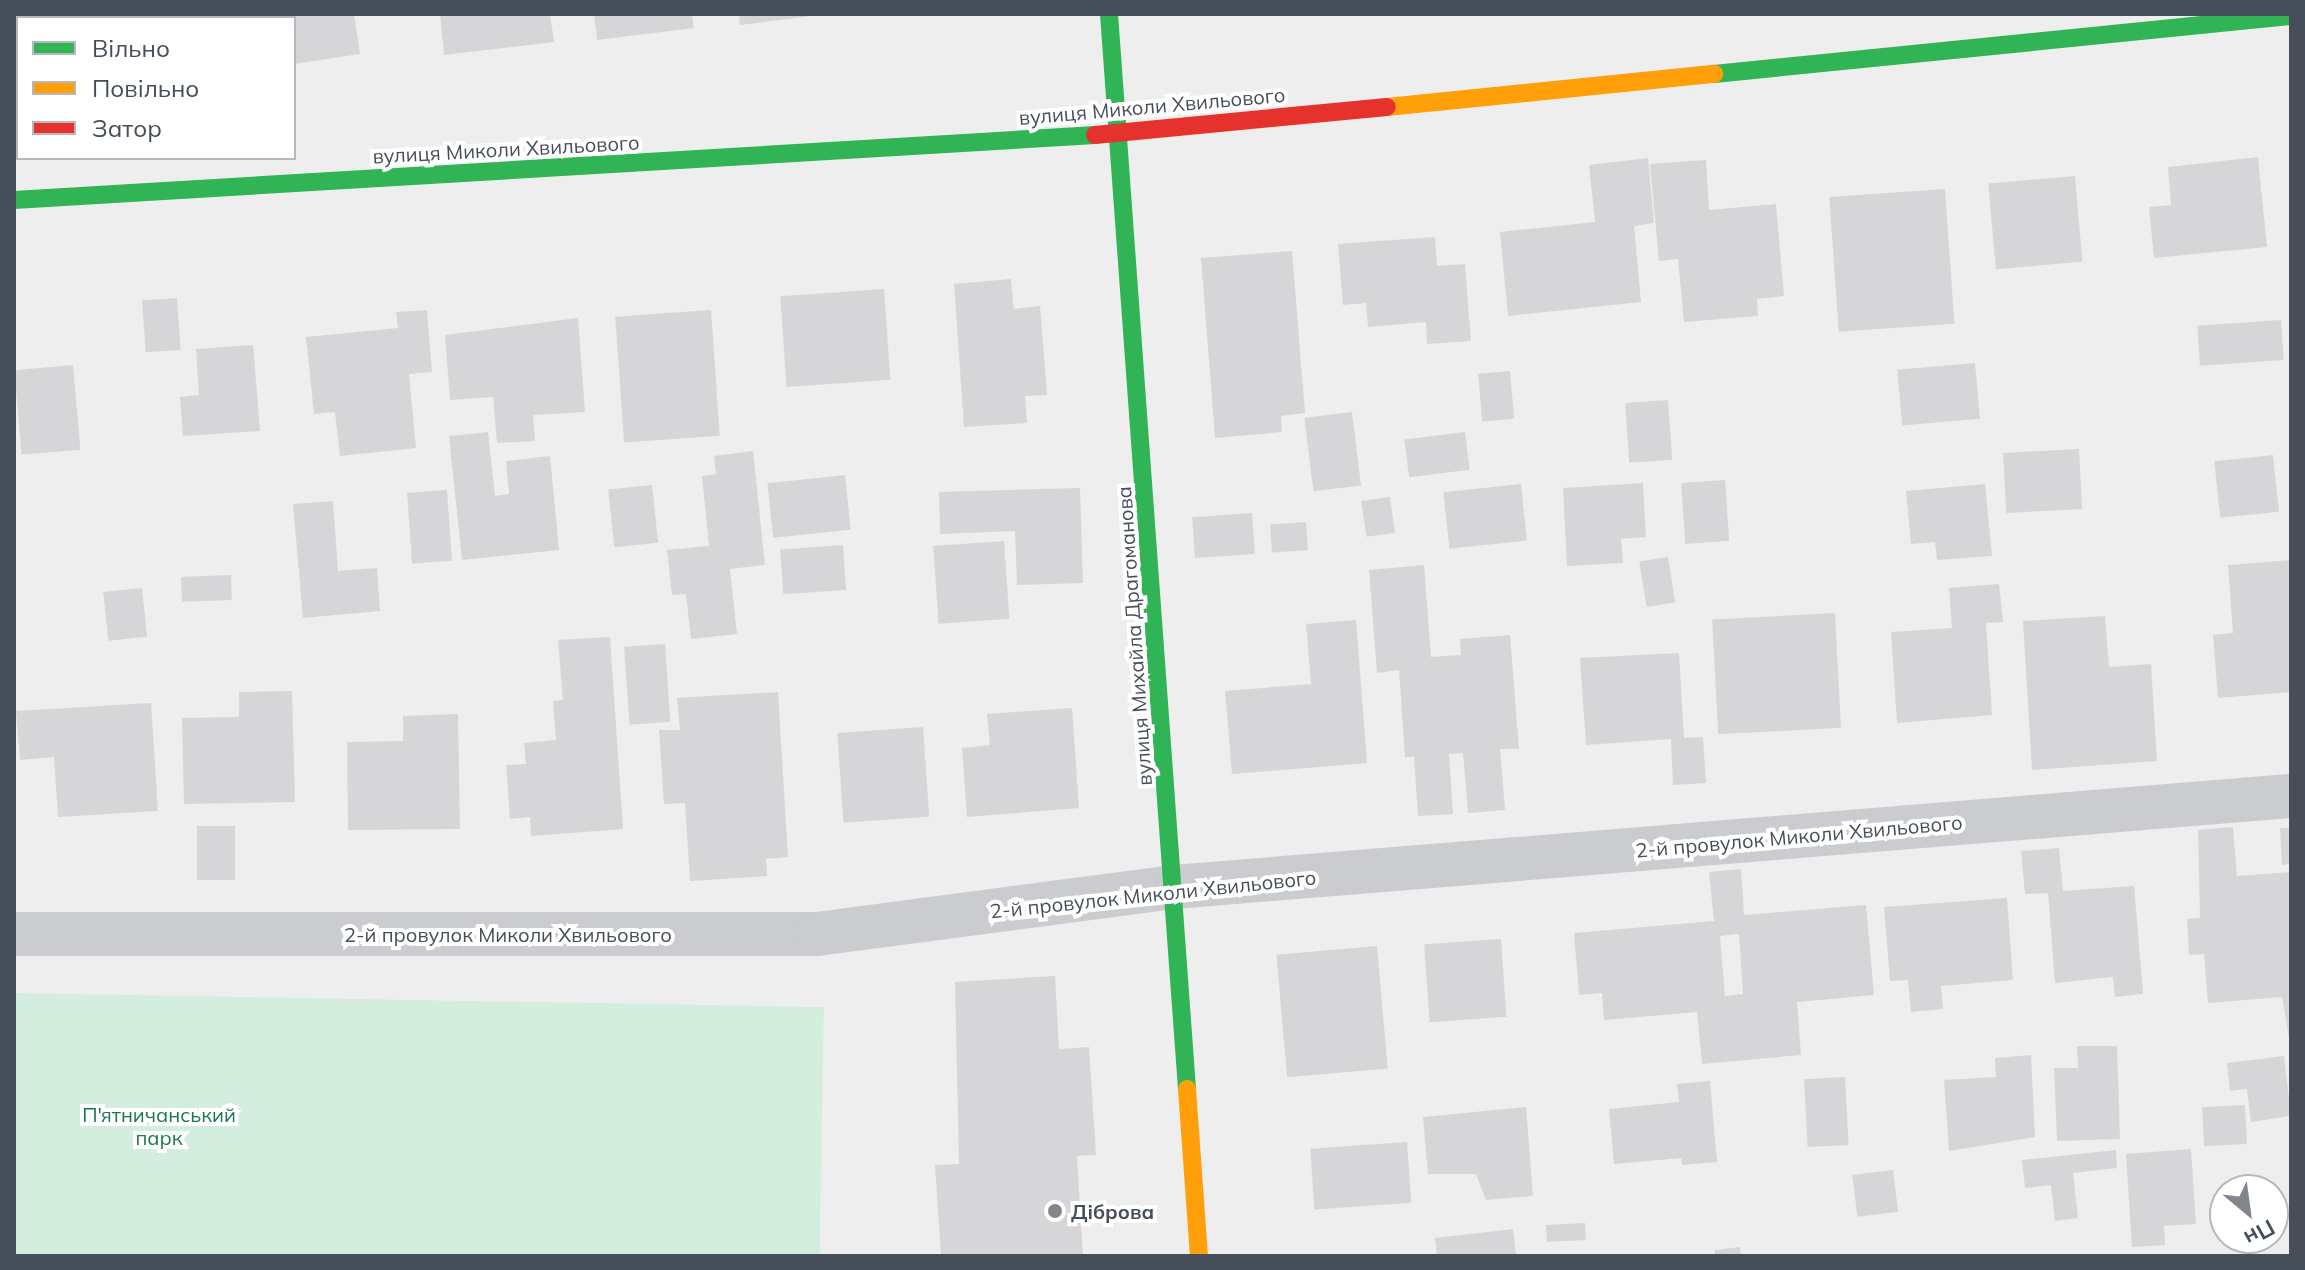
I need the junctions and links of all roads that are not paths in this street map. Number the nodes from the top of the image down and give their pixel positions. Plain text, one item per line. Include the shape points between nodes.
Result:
1 (1109, 14) edge
2 (2291, 16) edge
3 (1119, 134) junction
4 (14, 200) edge
5 (2291, 796) edge
6 (1174, 887) junction
7 (14, 934) edge
8 (1199, 1256) edge

1 - 3 street, вулиця Михайла Драгоманова
2 - 3 street, вулиця Миколи Хвильового
3 - 4 street, вулиця Миколи Хвильового
3 - 6 street, вулиця Михайла Драгоманова
5 - 6 street, 2-й провулок Миколи Хвильового
6 - 7 street, 2-й провулок Миколи Хвильового via 817,934
6 - 8 street, вулиця Михайла Драгоманова

